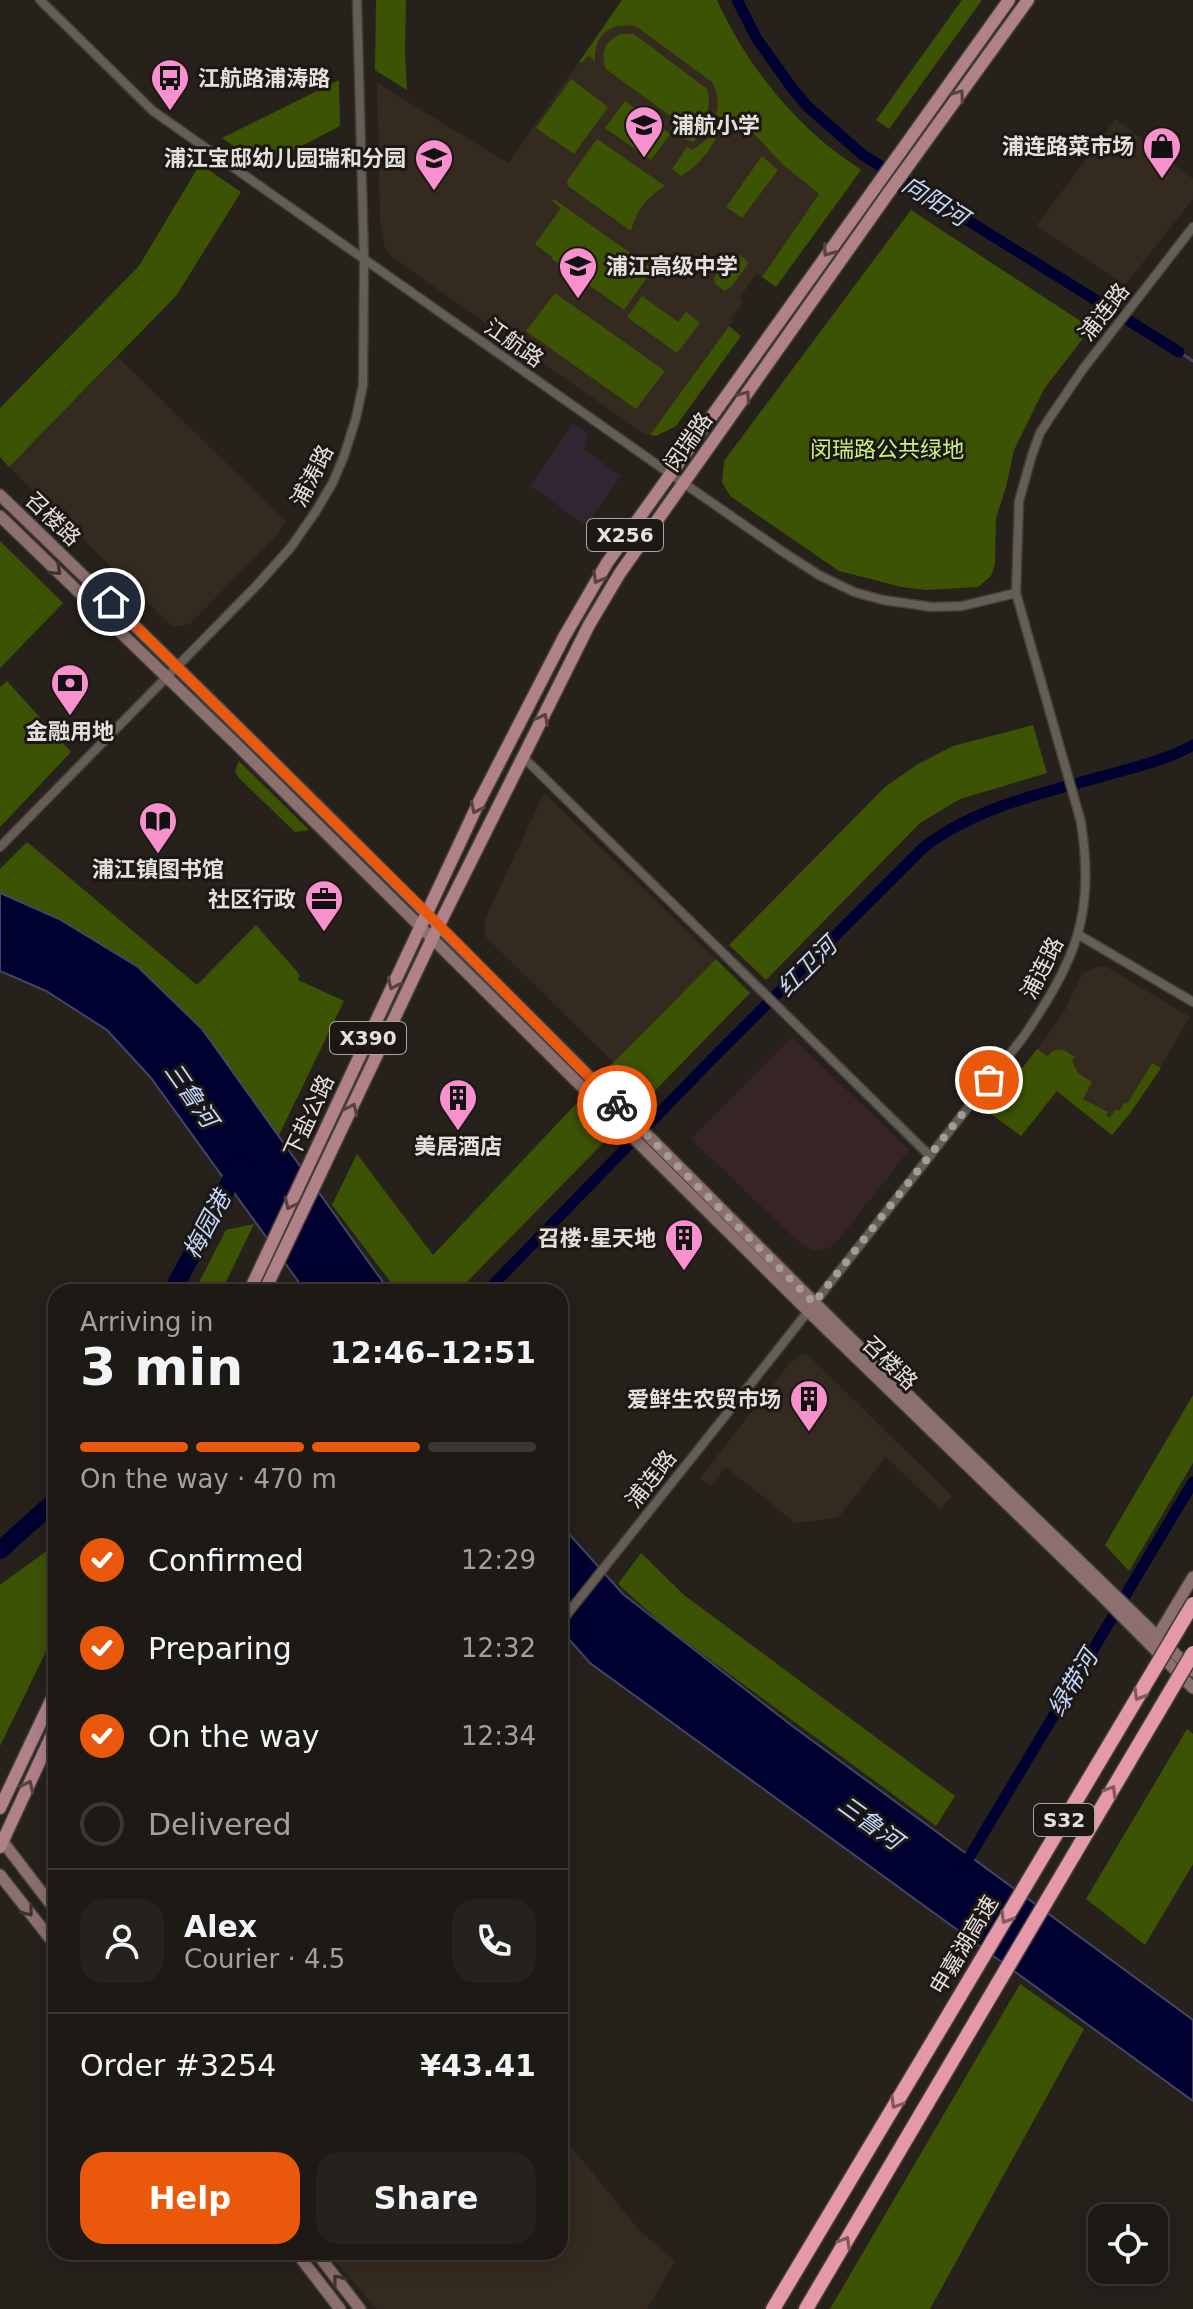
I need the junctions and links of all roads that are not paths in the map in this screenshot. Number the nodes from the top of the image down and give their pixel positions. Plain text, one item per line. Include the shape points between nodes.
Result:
1 (40, 0) edge
2 (357, 0) edge
3 (1009, 0) edge
4 (1028, 0) edge
5 (1193, 227) edge
6 (364, 259) junction
7 (669, 473) junction
8 (684, 482) junction
9 (0, 495) edge
10 (0, 516) edge
11 (1016, 593) junction
12 (177, 666) junction
13 (167, 677) junction
14 (523, 757) junction
15 (0, 847) edge
16 (427, 913) junction
17 (439, 925) junction
18 (420, 927) junction
19 (1079, 935) junction
20 (432, 939) junction
21 (1193, 1002) edge
22 (621, 1116) junction
23 (930, 1156) junction
24 (253, 1284) edge
25 (268, 1284) edge
26 (811, 1307) junction
27 (1193, 1577) edge
28 (1193, 1604) edge
29 (568, 1613) edge
30 (1155, 1642) junction
31 (1193, 1653) edge
32 (1193, 1671) edge
33 (1193, 1688) edge
34 (48, 1707) edge
35 (48, 1743) edge
36 (0, 1808) edge
37 (1, 1842) edge
38 (0, 1875) edge
39 (48, 1901) edge
40 (48, 1936) edge
41 (302, 2260) edge
42 (322, 2260) edge
43 (340, 2309) edge
44 (360, 2309) edge
45 (773, 2309) edge
46 (806, 2309) edge

1 - 6 street, 江航路 via 153,111
2 - 6 street, 浦涛路
3 -> 7 main road, 闵瑞路 / X256
8 -> 4 main road, 闵瑞路 / X256
5 - 11 street, 浦连路 via 1040,433 1019,501
6 - 7 street, 江航路
6 - 12 street, 浦涛路 via 363,385 333,482 291,547
7 - 8 street, 江航路
7 -> 16 main road, 闵瑞路 / X256 via 570,627
8 - 11 street, 江航路 via 783,552 854,592 932,607
14 -> 8 main road, 闵瑞路 / X256 via 589,625
9 - 12 street, 召楼路
10 -> 13 street, 召楼路
11 - 19 street, 浦连路 via 1086,854
12 - 13 street, 浦涛路
12 - 16 street, 召楼路
13 - 15 street, 浦涛路
13 - 18 street, 召楼路
14 - 17 main road, 闵瑞路 / X256
14 - 23 street
16 - 17 street, 召楼路
16 - 18 main road, 下盐公路 / X390
17 - 20 main road, 闵瑞路 / X256
17 - 22 street, 召楼路
18 - 20 street, 召楼路
18 -> 24 main road, 下盐公路 / X390
19 - 21 street
19 - 23 street, 浦连路 via 1049,999
20 - 22 street, 召楼路
25 -> 20 main road, 下盐公路 / X390
22 - 26 street, 召楼路
23 - 26 street, 浦连路
26 - 29 street, 浦连路
26 - 30 street, 召楼路
27 - 30 street
28 -> 45 highway, 申嘉湖高速 / S32, bridge
30 - 32 street
30 - 33 street
46 -> 31 highway, S32, bridge
34 - 36 main road
37 -> 35 main road
37 - 39 street
38 -> 40 street
41 - 43 street
44 -> 42 street

